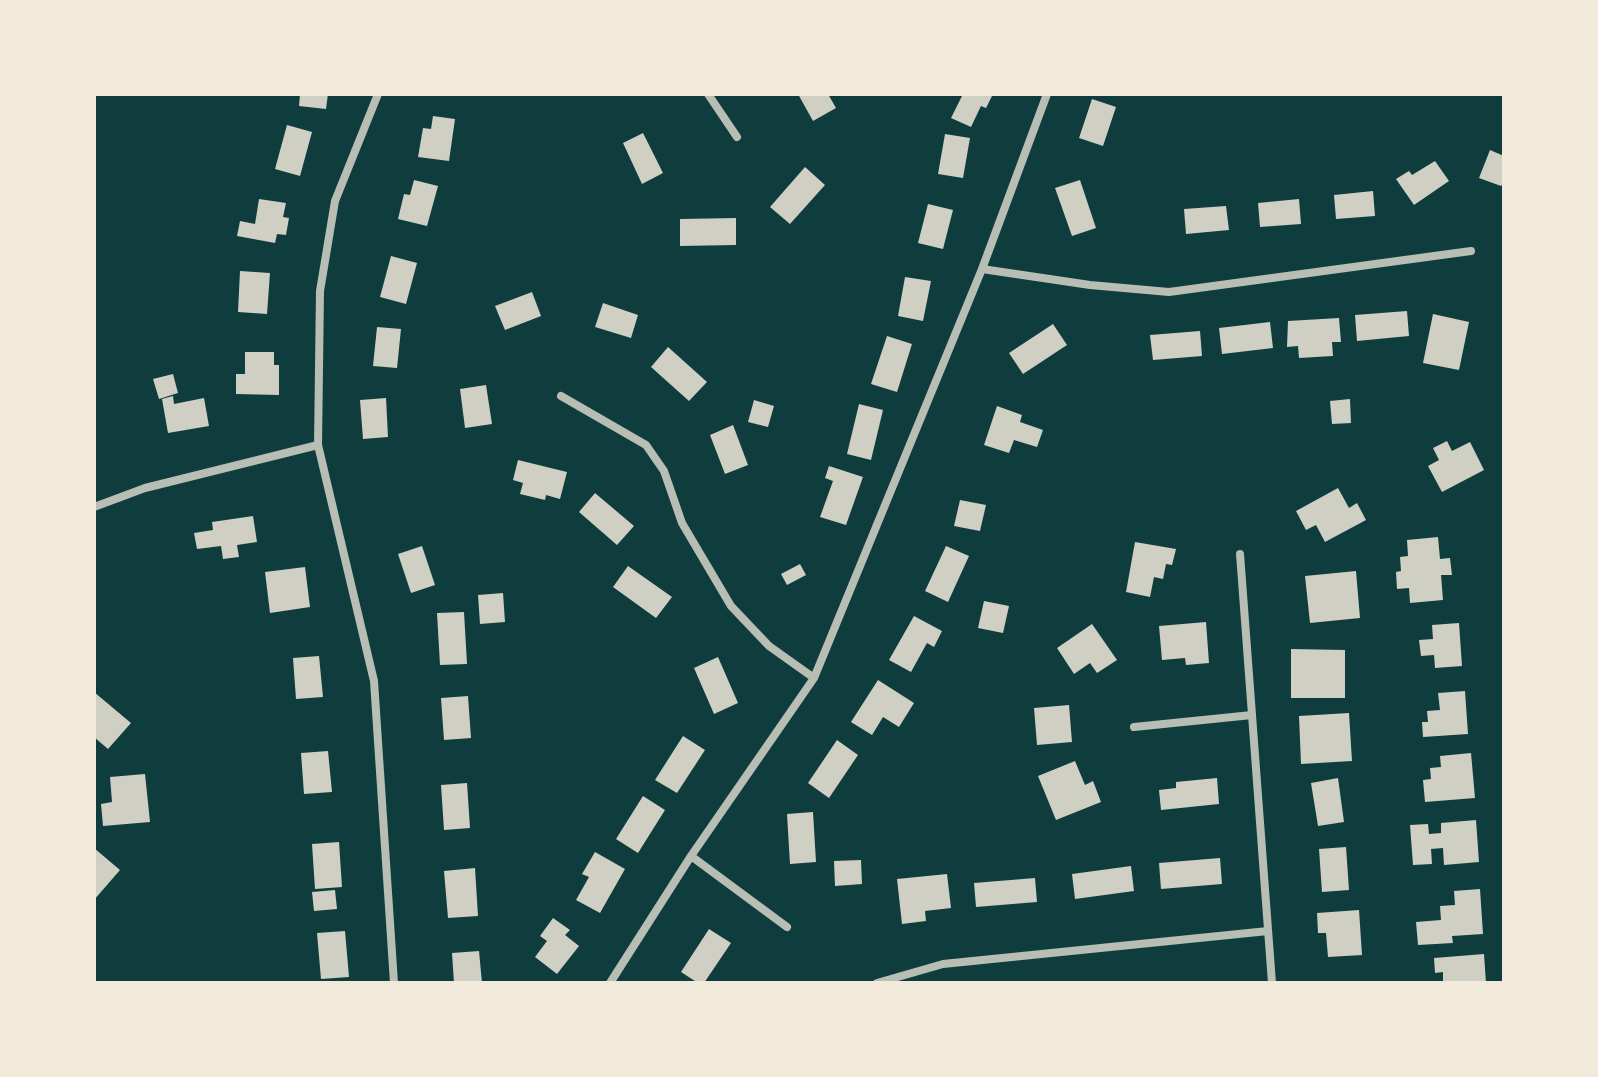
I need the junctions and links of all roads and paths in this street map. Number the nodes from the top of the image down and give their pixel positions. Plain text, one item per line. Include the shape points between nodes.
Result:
1 (378, 94) edge
2 (708, 94) edge
3 (1047, 94) edge
4 (737, 137) dead end
5 (1471, 251) dead end
6 (982, 269) junction
7 (561, 396) dead end
8 (318, 445) junction
9 (94, 507) edge
10 (1240, 554) dead end
11 (814, 678) junction
12 (1252, 715) junction
13 (1134, 727) dead end
14 (691, 856) junction
15 (787, 927) dead end
16 (1268, 931) junction
17 (394, 983) edge
18 (610, 983) edge
19 (877, 983) edge
20 (1272, 983) edge

1 - 8 street via 335,201 320,291
2 - 4 street
3 - 6 street
5 - 6 street via 1169,292
6 - 11 street
7 - 11 street via 646,445 664,471 682,523 731,606 769,646
8 - 9 street via 145,488
8 - 17 street via 374,681
10 - 12 street
11 - 14 street
12 - 13 street
12 - 16 street
14 - 15 street
14 - 18 street
16 - 19 street via 943,964
16 - 20 street

